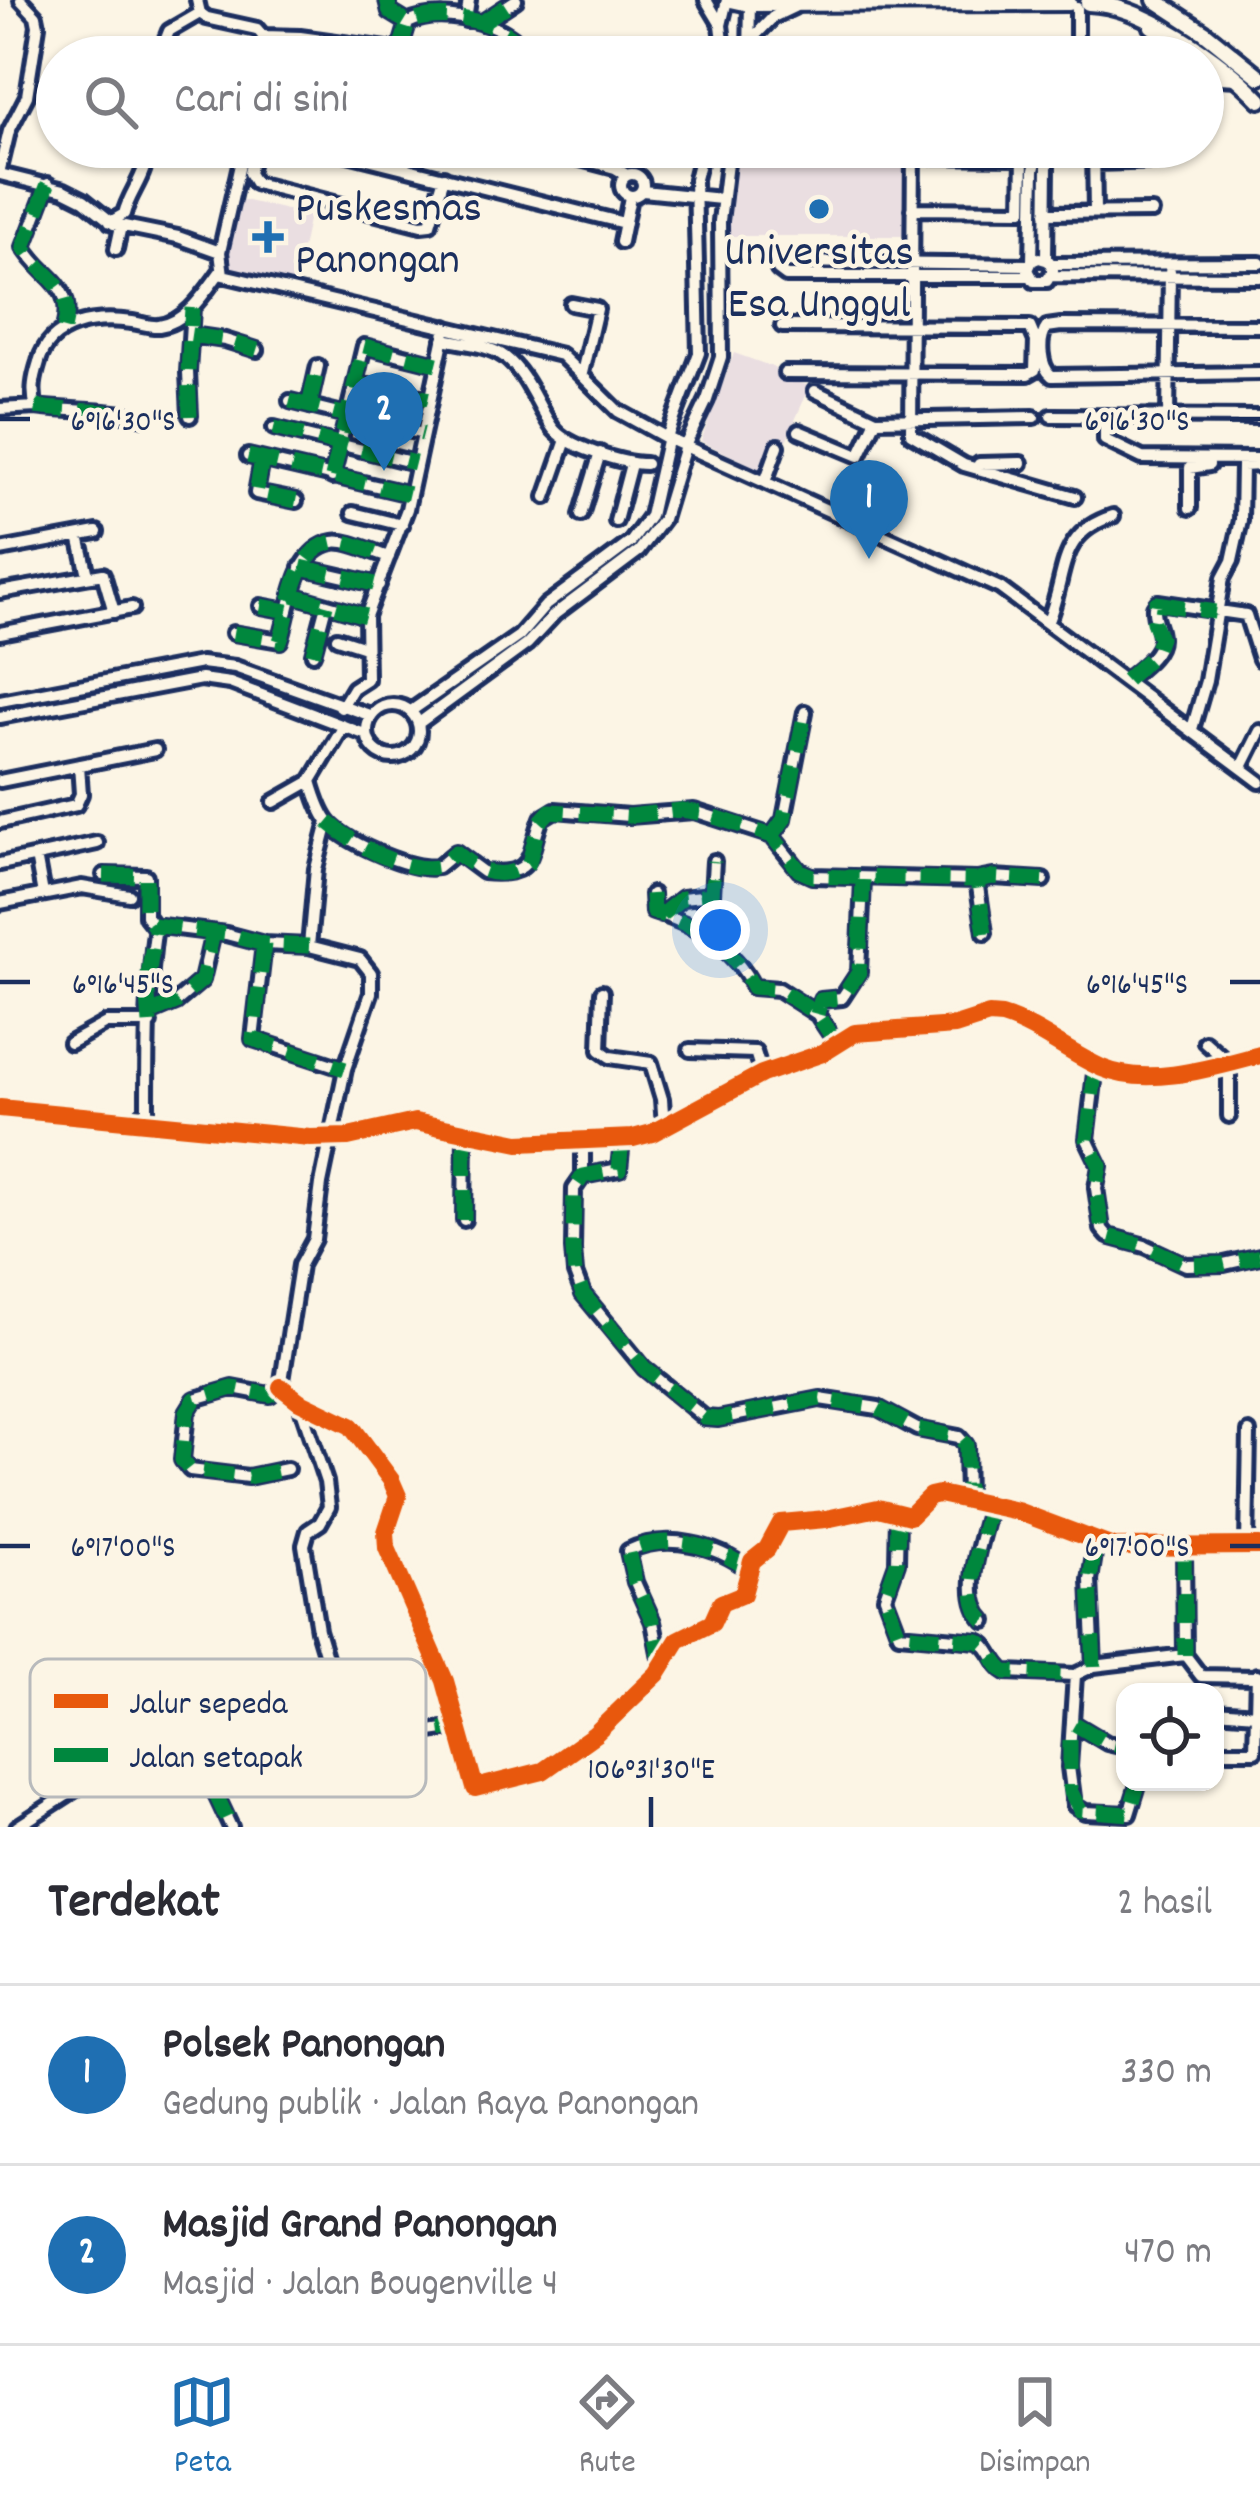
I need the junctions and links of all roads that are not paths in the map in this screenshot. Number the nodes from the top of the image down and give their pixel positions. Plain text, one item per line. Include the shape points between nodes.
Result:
1 (21, 0) edge
2 (387, 0) edge
3 (469, 0) edge
4 (516, 0) edge
5 (706, 0) edge
6 (729, 0) edge
7 (1154, 0) edge
8 (750, 2) edge
9 (925, 2) edge
10 (1078, 3) edge
11 (802, 4) junction
12 (199, 6) edge
13 (466, 20) junction
14 (408, 23) junction
15 (481, 23) junction
16 (721, 25) junction
17 (36, 36) edge
18 (167, 36) edge
19 (263, 36) edge
20 (405, 36) edge
21 (510, 36) edge
22 (722, 36) edge
23 (749, 36) edge
24 (755, 36) edge
25 (1077, 36) edge
26 (1168, 36) edge
27 (1208, 36) edge
28 (36, 39) edge
29 (1224, 47) edge
30 (1224, 72) edge
31 (1260, 77) edge
32 (1224, 78) edge
33 (1237, 79) junction
34 (1260, 100) edge
35 (143, 168) edge
36 (239, 168) edge
37 (252, 168) edge
38 (407, 168) edge
39 (613, 168) edge
40 (698, 168) edge
41 (726, 168) edge
42 (913, 168) edge
43 (1023, 168) edge
44 (1035, 168) edge
45 (1049, 168) edge
46 (1094, 168) edge
47 (0, 171) edge
48 (628, 175) junction
49 (444, 177) junction
50 (48, 184) junction
51 (636, 194) junction
52 (696, 196) junction
53 (721, 199) junction
54 (912, 209) junction
55 (1095, 212) junction
56 (1152, 212) dead end
57 (1046, 213) junction
58 (624, 223) junction
59 (116, 224) junction
60 (621, 242) dead end
61 (116, 249) dead end
62 (220, 252) junction
63 (1169, 262) junction
64 (1260, 263) edge
65 (1040, 267) junction
66 (911, 270) junction
67 (220, 272) junction
68 (1170, 276) junction
69 (1260, 277) edge
70 (572, 304) dead end
71 (192, 308) junction
72 (1169, 325) junction
73 (782, 326) dead end
74 (1260, 326) edge
75 (911, 328) junction
76 (64, 329) junction
77 (444, 333) junction
78 (191, 335) junction
79 (257, 350) dead end
80 (437, 364) junction
81 (318, 366) dead end
82 (1169, 372) junction
83 (582, 373) junction
84 (785, 373) dead end
85 (1260, 373) edge
86 (910, 374) junction
87 (355, 383) junction
88 (815, 391) dead end
89 (430, 399) junction
90 (290, 401) dead end
91 (309, 406) junction
92 (36, 407) junction
93 (0, 409) edge
94 (346, 415) junction
95 (190, 416) dead end
96 (1051, 416) dead end
97 (1105, 416) junction
98 (1034, 417) dead end
99 (1168, 417) junction
100 (1260, 417) edge
101 (144, 418) dead end
102 (876, 420) junction
103 (910, 420) junction
104 (274, 428) dead end
105 (799, 431) dead end
106 (423, 434) junction
107 (667, 438) junction
108 (566, 440) junction
109 (339, 446) junction
110 (685, 446) junction
111 (778, 446) dead end
112 (600, 452) junction
113 (248, 456) dead end
114 (262, 460) junction
115 (1260, 462) edge
116 (1022, 463) dead end
117 (415, 464) junction
118 (632, 464) junction
119 (646, 464) dead end
120 (964, 465) junction
121 (1242, 466) junction
122 (332, 477) junction
123 (765, 482) junction
124 (410, 494) junction
125 (546, 497) dead end
126 (1075, 497) dead end
127 (296, 501) dead end
128 (1190, 508) dead end
129 (352, 514) dead end
130 (581, 515) dead end
131 (1113, 516) dead end
132 (616, 520) dead end
133 (402, 525) junction
134 (97, 532) dead end
135 (79, 536) junction
136 (0, 550) edge
137 (389, 557) junction
138 (301, 567) junction
139 (88, 575) junction
140 (379, 585) junction
141 (0, 592) edge
142 (293, 595) junction
143 (326, 605) junction
144 (262, 606) dead end
145 (132, 608) dead end
146 (288, 611) junction
147 (114, 612) junction
148 (1215, 612) junction
149 (366, 616) junction
150 (1048, 621) junction
151 (0, 633) edge
152 (233, 633) dead end
153 (337, 638) dead end
154 (523, 640) junction
155 (365, 647) junction
156 (313, 654) dead end
157 (1260, 659) edge
158 (1126, 680) junction
159 (0, 700) edge
160 (341, 708) junction
161 (411, 711) junction
162 (805, 712) dead end
163 (372, 716) junction
164 (0, 717) edge
165 (419, 723) junction
166 (344, 726) junction
167 (1192, 730) junction
168 (1260, 731) edge
169 (367, 735) junction
170 (155, 750) dead end
171 (79, 765) junction
172 (1242, 767) junction
173 (0, 781) edge
174 (311, 781) junction
175 (1260, 782) edge
176 (274, 802) dead end
177 (0, 822) edge
178 (328, 822) junction
179 (772, 836) junction
180 (97, 843) dead end
181 (36, 856) junction
182 (714, 861) dead end
183 (0, 864) edge
184 (104, 874) dead end
185 (863, 880) junction
186 (977, 880) junction
187 (1042, 880) dead end
188 (43, 894) junction
189 (652, 894) dead end
190 (129, 895) dead end
191 (0, 903) edge
192 (661, 914) junction
193 (156, 925) junction
194 (213, 933) junction
195 (985, 933) dead end
196 (264, 944) junction
197 (309, 946) junction
198 (602, 992) dead end
199 (817, 1014) junction
200 (150, 1018) junction
201 (1205, 1042) dead end
202 (70, 1043) dead end
203 (837, 1044) junction
204 (690, 1050) dead end
205 (1260, 1054) edge
206 (1229, 1063) junction
207 (1096, 1065) junction
208 (345, 1070) junction
209 (763, 1074) junction
210 (0, 1108) edge
211 (1229, 1115) dead end
212 (134, 1122) junction
213 (664, 1126) junction
214 (465, 1132) junction
215 (332, 1138) junction
216 (622, 1140) junction
217 (583, 1142) junction
218 (583, 1176) junction
219 (464, 1220) dead end
220 (1260, 1256) edge
221 (281, 1387) junction
222 (299, 1401) junction
223 (1249, 1432) dead end
224 (287, 1469) dead end
225 (967, 1499) junction
226 (990, 1505) junction
227 (898, 1516) junction
228 (1096, 1542) junction
229 (1254, 1546) edge
230 (1184, 1548) junction
231 (749, 1570) junction
232 (985, 1621) dead end
233 (1185, 1655) junction
234 (327, 1659) edge
235 (1094, 1666) junction
236 (662, 1668) junction
237 (1075, 1675) junction
238 (1257, 1675) edge
239 (1224, 1712) edge
240 (1256, 1714) junction
241 (1075, 1724) junction
242 (458, 1727) junction
243 (426, 1732) edge
244 (1116, 1745) edge
245 (1224, 1751) edge
246 (1136, 1791) edge
247 (64, 1797) edge
248 (217, 1797) edge
249 (17, 1827) edge
250 (232, 1827) edge

1 - 17 street via 36,16
2 - 14 street
3 - 13 street
4 - 15 street
5 - 16 street
6 - 8 main road
6 - 16 street
7 - 27 main road
8 - 11 main road
8 - 23 street
9 - 10 main road
9 - 11 main road
10 - 25 street
10 - 26 main road via 1105,3
11 - 24 street
12 - 18 street
12 - 19 street via 212,20
13 - 14 street
13 - 15 street
14 - 20 street
15 - 21 street
16 - 22 street
28 - 47 street via 27,96
29 - 31 main road
30 - 33 main road
32 - 33 street
33 - 34 main road
35 - 59 street
36 - 62 street
37 - 49 street via 250,178 430,224
38 - 49 street
39 - 48 street
40 - 52 street
41 - 53 street
42 - 54 street
43 - 54 street via 1022,210
44 - 65 street
45 - 57 street
46 - 55 street
47 - 50 street
48 - 51 street via 621,187
48 - 51 street via 641,177
49 - 58 street
50 - 59 street
50 - 76 street via 24,247 66,296
51 - 52 street
51 - 58 street
52 - 53 street
52 - 107 street via 699,353
53 - 110 street via 721,356
54 - 66 street
55 - 56 street
55 - 57 street
57 - 65 street
58 - 60 street
59 - 61 street
59 - 62 street
62 - 67 street
63 - 64 street
63 - 65 street
63 - 68 street
65 - 66 street
65 - 68 street
66 - 66 street via 786,276 778,270 785,262
66 - 75 street
67 - 71 street
67 - 77 street
68 - 69 street
68 - 72 street
70 - 83 street via 597,309
71 - 76 street via 156,328 125,321
71 - 78 street
72 - 74 street
72 - 82 street
72 - 82 street via 1053,326 1042,338 1052,376
73 - 75 street
75 - 86 street
75 - 86 street via 1030,326 1036,341 1032,374
76 - 92 street via 40,356
77 - 80 street
77 - 83 street via 561,355
77 - 108 street via 508,359
78 - 79 street
78 - 95 street
80 - 87 street via 364,346
80 - 89 street
81 - 91 street
82 - 85 street
82 - 99 street
83 - 107 street via 618,411
84 - 86 street
86 - 103 street
87 - 89 street
87 - 94 street
88 - 102 street
89 - 106 street
90 - 91 street
91 - 94 street
92 - 93 street
92 - 101 street
94 - 106 street
94 - 109 street
96 - 97 street
97 - 99 street
97 - 115 street via 1105,440 1131,456
98 - 103 street
99 - 100 street
102 - 103 street
102 - 105 street via 859,456
103 - 120 street via 912,436
104 - 109 street
106 - 117 street
107 - 110 street
107 - 154 street via 641,531 547,605
108 - 112 street
108 - 125 street
109 - 117 street
109 - 122 street
110 - 123 street
110 - 154 street via 651,538
111 - 123 street
112 - 118 street
112 - 130 street
113 - 114 street
114 - 122 street
114 - 127 street via 256,493
115 - 121 street
116 - 120 street
117 - 124 street
118 - 119 street
118 - 132 street
120 - 126 street
121 - 128 street via 1191,467
121 - 148 street via 1239,529
122 - 124 street
123 - 150 street via 983,579
124 - 133 street
129 - 133 street
131 - 150 street via 1084,527 1067,549
133 - 137 street
134 - 135 street
135 - 136 street
135 - 139 street
137 - 138 street via 334,542
137 - 140 street
138 - 140 street
138 - 142 street
139 - 141 street
139 - 147 street via 107,579
140 - 149 street
142 - 143 street
142 - 146 street
143 - 149 street
143 - 156 street
144 - 146 street
145 - 147 street
146 - 152 street via 277,643
147 - 151 street
148 - 157 street via 1246,615
148 - 158 street via 1156,604 1157,649
148 - 167 street
149 - 155 street
150 - 158 street
153 - 155 street
154 - 161 street
154 - 165 street
155 - 160 street via 367,679
158 - 167 street
159 - 160 street via 201,663
160 - 163 street
161 - 163 street via 392,704
161 - 165 street
162 - 179 street via 784,819
163 - 169 street
164 - 166 street via 201,679
165 - 169 street via 416,745 399,757 378,753
166 - 169 street
166 - 174 street
167 - 172 street
168 - 172 street
170 - 171 street
171 - 173 street
171 - 177 street via 76,805
172 - 175 street
174 - 176 street
174 - 178 street
178 - 179 street via 413,867 438,867 456,852 478,871 497,874 529,863 542,818 555,810 694,811
178 - 197 street
179 - 185 street via 804,873
180 - 181 street
181 - 183 street
181 - 188 street
182 - 192 street via 712,895 682,898
184 - 193 street via 146,876 146,919
185 - 186 street
185 - 199 street via 859,972 842,998 821,1000
186 - 187 street
186 - 195 street
188 - 190 street via 82,887
188 - 191 street
189 - 192 street via 652,910
192 - 199 street via 709,934 754,988 778,989
193 - 194 street
193 - 200 street
194 - 196 street
194 - 200 street via 202,980
196 - 197 street
196 - 208 street via 253,1039
197 - 208 street via 359,959 371,973
198 - 213 street via 600,1050 651,1063
199 - 203 street
200 - 202 street via 106,1023
200 - 212 street via 147,1110
201 - 206 street
203 - 207 street via 867,1030 1002,1016
203 - 209 street
204 - 209 street via 755,1052
205 - 206 street
206 - 207 street via 1137,1075
206 - 211 street
207 - 220 street via 1087,1139 1100,1166 1096,1188 1108,1236 1190,1265
208 - 215 street
209 - 213 street
210 - 212 street
212 - 215 street
213 - 216 street
214 - 215 street via 402,1122
214 - 217 street via 519,1143
214 - 219 street
215 - 221 street via 314,1238 298,1274
216 - 217 street
216 - 218 street via 619,1169
217 - 218 street
218 - 225 street via 574,1189 580,1289 644,1368 693,1412 718,1419 820,1399 878,1408 964,1441
221 - 222 street
221 - 224 street via 270,1395 233,1388 195,1399 182,1460 190,1470 240,1477
222 - 234 street via 329,1507 304,1545
222 - 242 street via 351,1426 394,1484 387,1548
223 - 229 street
225 - 226 street
225 - 227 street via 934,1494 915,1514
226 - 228 street
226 - 232 street via 973,1598
227 - 231 street via 878,1508 781,1523
227 - 237 street via 897,1563 885,1597 899,1634 985,1643 1006,1672
228 - 230 street
228 - 235 street
229 - 230 street
230 - 233 street
231 - 236 street via 743,1594 678,1640
231 - 236 street via 696,1542 628,1551
233 - 235 street
233 - 238 street via 1201,1676
235 - 237 street
236 - 242 street via 595,1734 542,1771 475,1788
237 - 241 street
238 - 240 street
239 - 240 street
240 - 245 street via 1255,1751
241 - 244 street
241 - 246 street via 1074,1805 1130,1814
242 - 243 street
247 - 249 street
248 - 250 street

